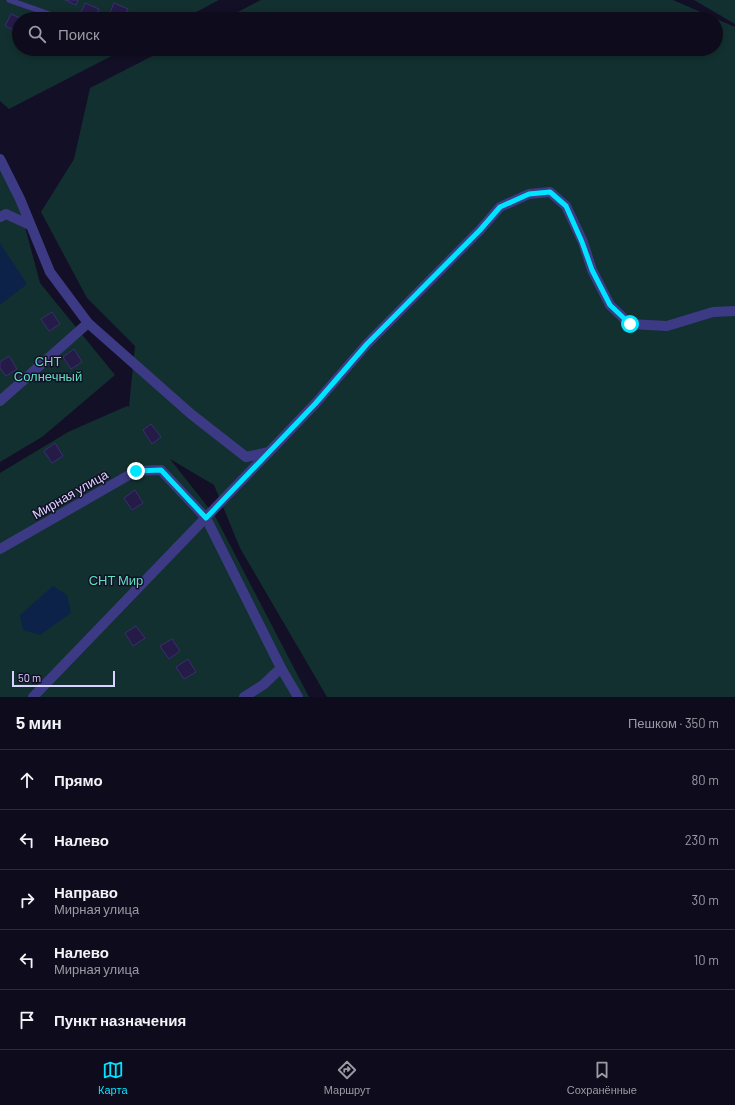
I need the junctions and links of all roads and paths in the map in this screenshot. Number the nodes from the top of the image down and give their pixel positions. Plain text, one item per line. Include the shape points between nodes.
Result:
1 (9, 0) edge
2 (43, 12) edge
3 (0, 159) edge
4 (0, 217) edge
5 (30, 225) junction
6 (735, 311) edge
7 (88, 323) junction
8 (0, 401) edge
9 (269, 452) junction
10 (206, 518) junction
11 (0, 549) edge
12 (281, 668) junction
13 (33, 697) edge
14 (244, 697) edge
15 (298, 697) edge

1 - 2 lane
3 - 5 street
4 - 5 street via 6,214
5 - 7 street via 50,272
6 - 9 street via 713,312 667,326 630,324 610,305 592,270 566,206 550,192 529,194 500,207 367,344
7 - 8 street
7 - 9 street via 149,379 229,445 246,457
9 - 10 street
10 - 11 street, Мирная улица via 161,470 136,471
10 - 12 street, Мирная улица
10 - 13 street
12 - 14 street via 263,685
12 - 15 street, Мирная улица

